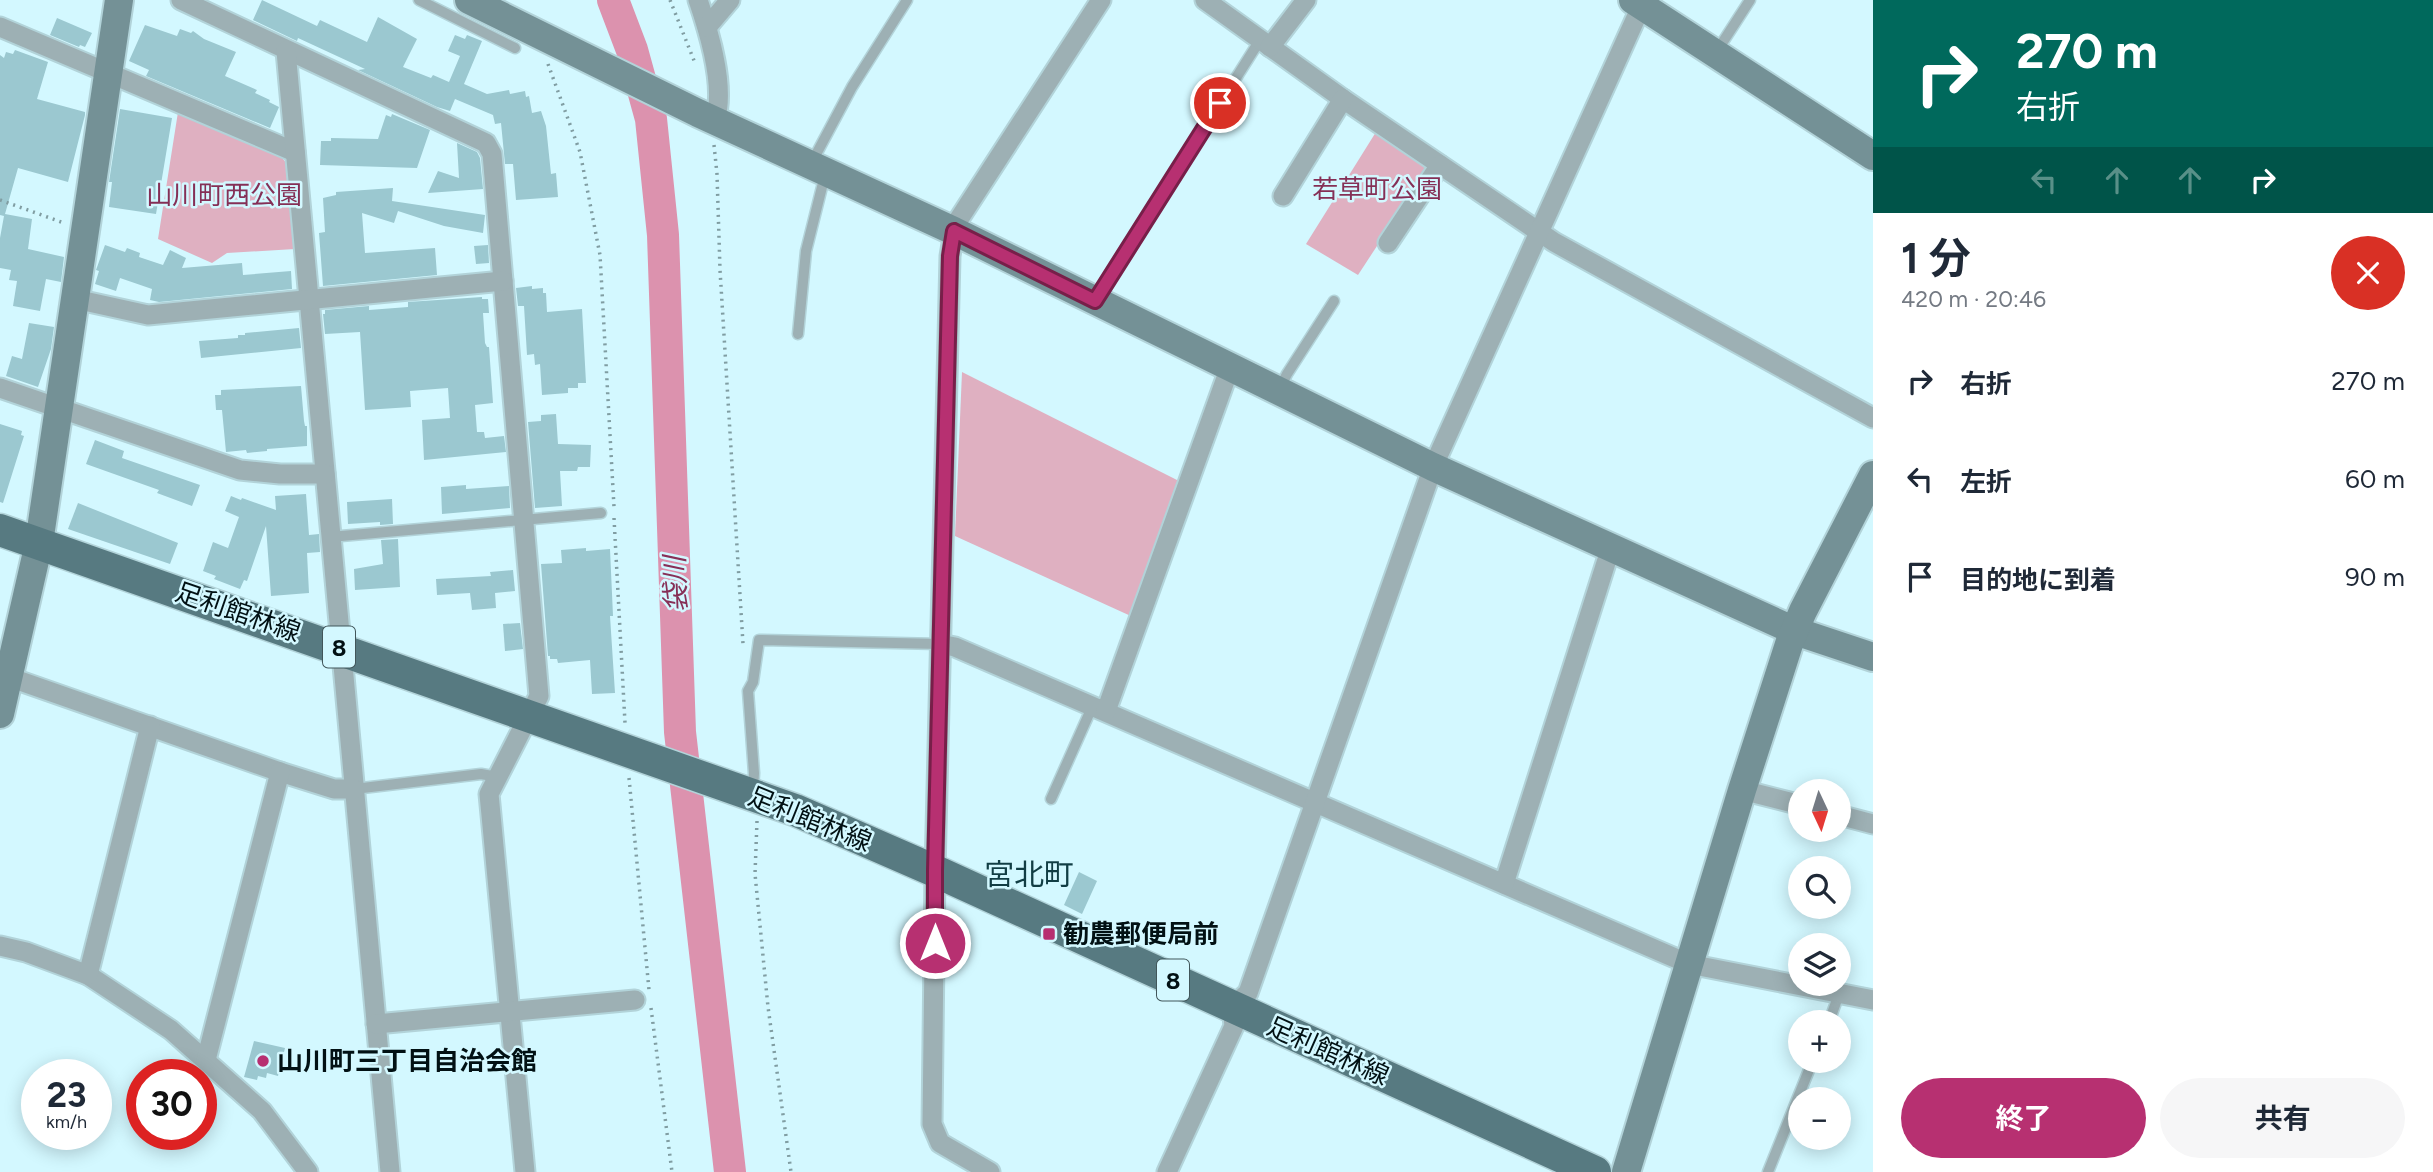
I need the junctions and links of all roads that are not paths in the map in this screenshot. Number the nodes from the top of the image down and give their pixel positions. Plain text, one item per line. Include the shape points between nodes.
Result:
1 (119, 0) edge
2 (181, 0) edge
3 (419, 0) edge
4 (469, 0) edge
5 (698, 0) edge
6 (730, 0) edge
7 (907, 0) edge
8 (1101, 0) edge
9 (1205, 0) edge
10 (1306, 0) edge
11 (1750, 0) edge
12 (1639, 2) edge
13 (0, 27) edge
14 (707, 27) junction
15 (1265, 43) junction
16 (515, 48) dead end
17 (286, 51) junction
18 (1715, 54) junction
19 (108, 73) junction
20 (1343, 99) junction
21 (709, 125) junction
22 (295, 152) junction
23 (1873, 156) edge
24 (1440, 165) junction
25 (819, 168) junction
26 (1283, 195) dead end
27 (954, 231) junction
28 (1539, 233) junction
29 (1388, 243) dead end
30 (503, 281) junction
31 (75, 299) junction
32 (309, 300) junction
33 (1095, 301) junction
34 (1334, 301) dead end
35 (799, 334) dead end
36 (1230, 367) junction
37 (0, 388) edge
38 (1278, 391) junction
39 (59, 409) junction
40 (1873, 418) edge
41 (1433, 467) junction
42 (325, 474) junction
43 (1873, 475) edge
44 (601, 513) dead end
45 (524, 518) junction
46 (0, 530) edge
47 (330, 537) junction
48 (39, 543) junction
49 (1611, 547) junction
50 (1795, 631) junction
51 (940, 644) junction
52 (341, 648) junction
53 (1873, 657) edge
54 (4, 675) edge
55 (1099, 708) junction
56 (0, 714) edge
57 (530, 715) junction
58 (150, 726) junction
59 (280, 772) junction
60 (498, 777) junction
61 (354, 789) junction
62 (1742, 790) junction
63 (755, 796) junction
64 (1051, 799) dead end
65 (1316, 801) junction
66 (1788, 802) edge
67 (1852, 818) edge
68 (1873, 824) edge
69 (935, 871) junction
70 (1504, 884) junction
71 (0, 946) edge
72 (1689, 964) junction
73 (88, 975) junction
74 (1788, 983) edge
75 (1851, 995) edge
76 (635, 1000) dead end
77 (1873, 1000) edge
78 (1232, 1007) junction
79 (510, 1012) junction
80 (376, 1024) junction
81 (205, 1059) edge
82 (206, 1059) edge
83 (217, 1070) edge
84 (1808, 1073) edge
85 (307, 1172) edge
86 (390, 1172) edge
87 (525, 1172) edge
88 (990, 1172) edge
89 (1167, 1172) edge
90 (1595, 1172) edge
91 (1626, 1172) edge
92 (1768, 1172) edge

1 - 19 street
2 - 17 street
3 - 16 lane
4 - 21 street via 548,50
5 - 14 street
6 - 14 street
7 - 25 lane via 852,87
8 - 27 street
9 - 15 street
10 - 15 street
11 - 18 lane
12 - 18 street
12 - 28 street
13 - 19 street
14 - 21 street via 719,98
15 - 20 street
15 - 33 lane
17 - 22 street
17 - 30 street via 485,143 492,154
18 - 23 street
19 - 22 street
19 - 31 street
20 - 24 street
20 - 26 street
21 - 25 street
22 - 32 street
24 - 28 street
24 - 29 street
25 - 27 street
25 - 35 lane
27 - 33 street
27 - 51 street
28 - 40 street
28 - 41 street
30 - 32 street
30 - 45 street
31 - 32 street via 148,315
31 - 39 street
32 - 42 street
33 - 36 street
34 - 38 lane
36 - 38 street
36 - 55 street
37 - 39 street
38 - 41 street
39 - 42 street via 240,470
39 - 48 street
41 - 49 street
41 - 65 street
42 - 47 street
43 - 50 street
44 - 45 lane
45 - 47 lane
45 - 57 street via 539,696
46 - 48 main road, 足利館林線 / 8
47 - 52 street
48 - 52 main road, 足利館林線 / 8
48 - 54 street
49 - 50 street
49 - 70 street
50 - 53 street
50 - 62 street
51 - 55 street
51 - 63 lane via 760,640 748,691
51 - 69 street
52 - 57 main road, 足利館林線 / 8
52 - 61 street
54 - 56 street
54 - 58 street
55 - 64 lane
55 - 65 street
57 - 60 street
57 - 63 main road, 足利館林線 / 8 via 633,761
58 - 59 street
58 - 73 street
59 - 61 street via 334,789
59 - 82 street
60 - 61 lane via 481,774
60 - 79 street via 489,794
61 - 80 street
62 - 66 street
62 - 72 street
63 - 69 main road, 足利館林線 / 8
65 - 70 street
65 - 78 street via 1248,993
67 - 68 street
69 - 78 main road, 足利館林線 / 8
69 - 88 street via 933,1124 940,1143
70 - 72 street
71 - 73 street
72 - 74 street
72 - 91 street
73 - 81 street via 171,1030
75 - 77 street
76 - 79 street
78 - 89 street via 1234,1026
78 - 90 main road, 足利館林線 / 8
79 - 80 street
79 - 87 street
80 - 86 street
83 - 85 street via 262,1111
84 - 92 lane

